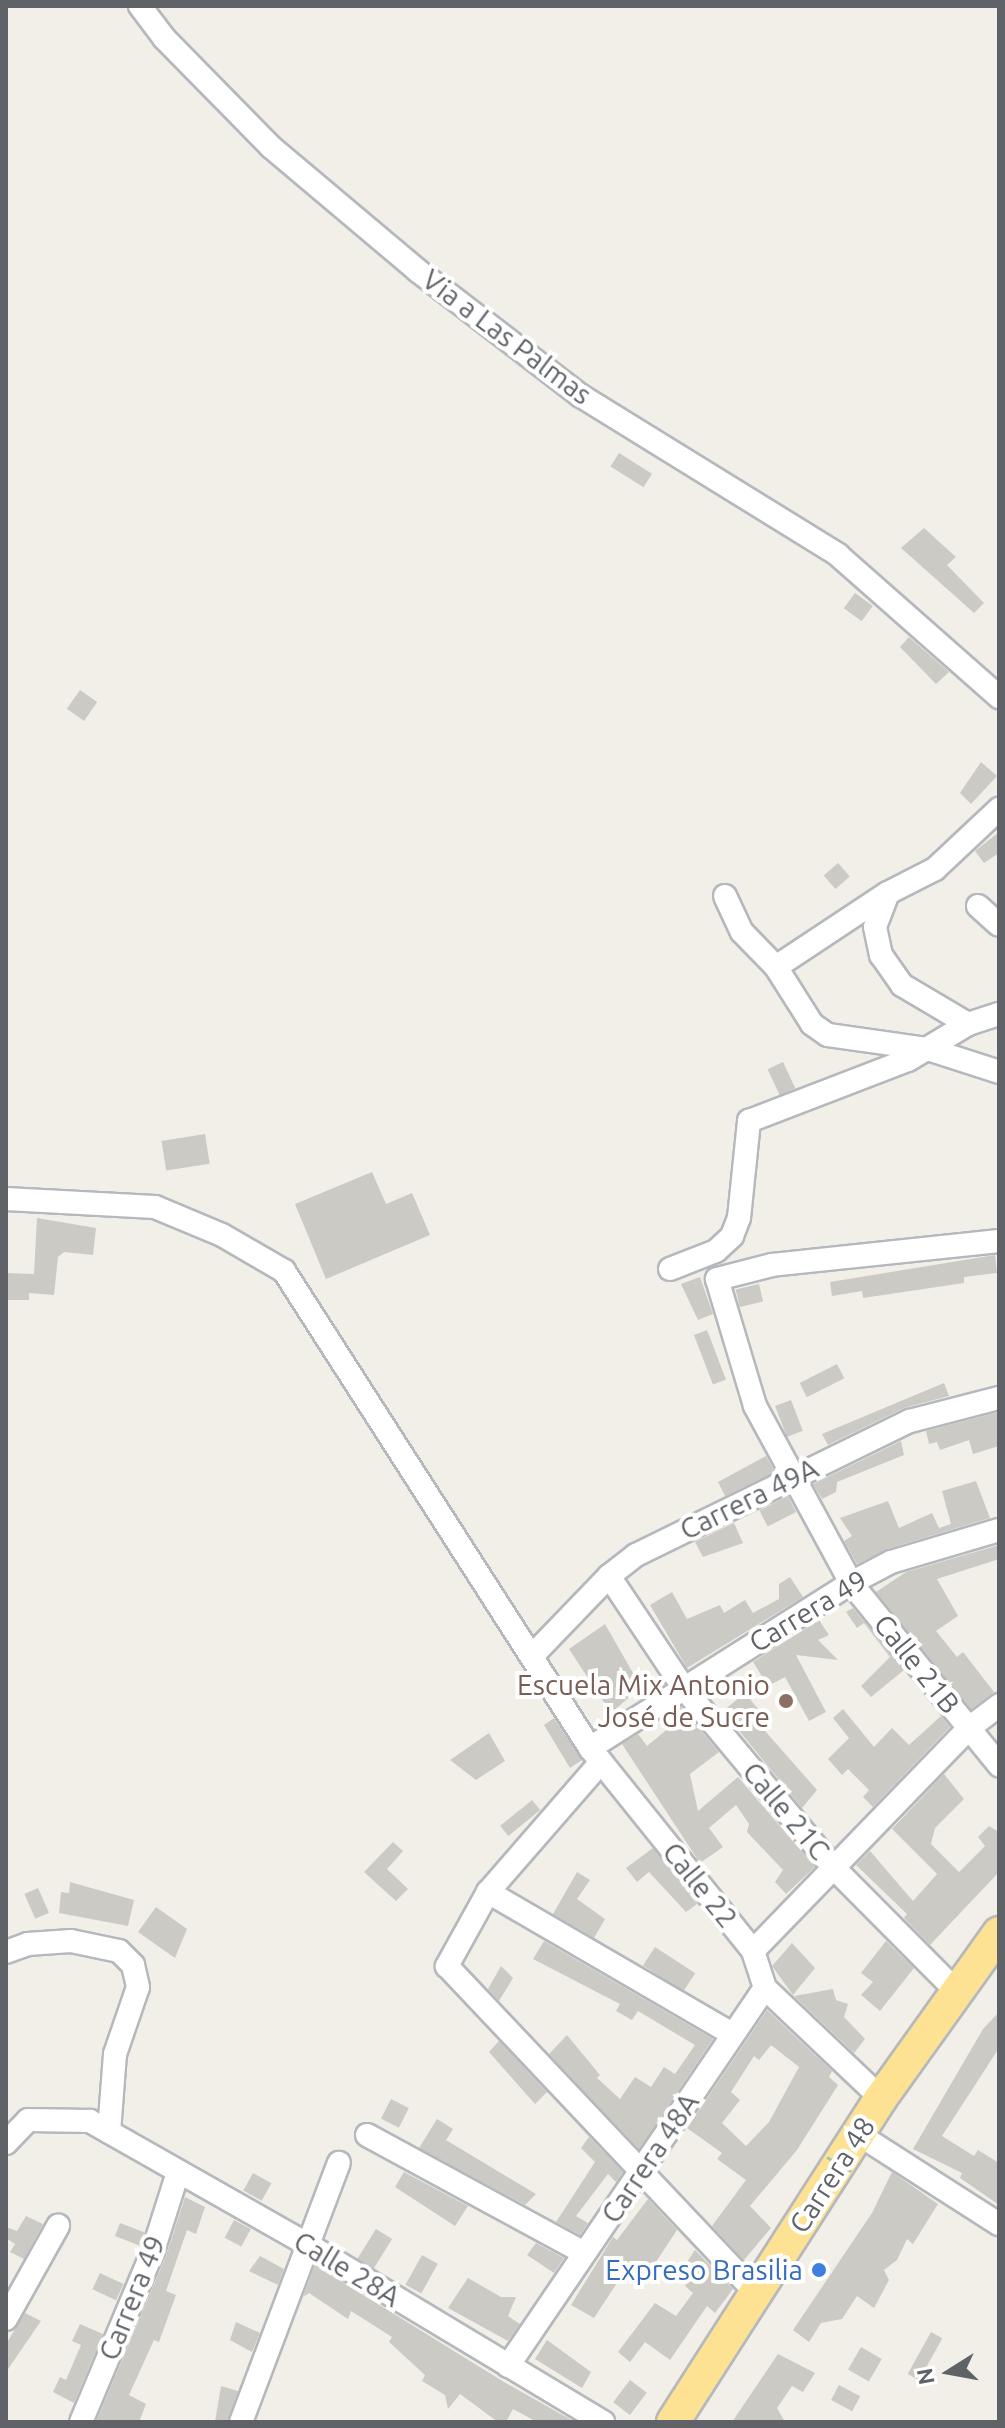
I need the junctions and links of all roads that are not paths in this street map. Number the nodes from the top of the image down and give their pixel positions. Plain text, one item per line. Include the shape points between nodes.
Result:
1 (140, 6) edge
2 (999, 697) edge
3 (999, 809) edge
4 (888, 893) junction
5 (725, 896) dead end
6 (978, 906) dead end
7 (999, 925) edge
8 (776, 967) junction
9 (999, 1014) edge
10 (968, 1024) junction
11 (928, 1049) junction
12 (999, 1072) edge
13 (6, 1199) edge
14 (999, 1241) edge
15 (670, 1269) dead end
16 (999, 1398) edge
17 (791, 1478) junction
18 (999, 1530) edge
19 (609, 1576) junction
20 (851, 1583) junction
21 (532, 1656) junction
22 (683, 1687) junction
23 (999, 1705) edge
24 (969, 1728) junction
25 (596, 1755) junction
26 (999, 1765) edge
27 (834, 1868) junction
28 (488, 1892) junction
29 (999, 1933) edge
30 (753, 1951) junction
31 (6, 1952) edge
32 (765, 1988) junction
33 (955, 1990) junction
34 (732, 2034) junction
35 (881, 2098) junction
36 (99, 2126) junction
37 (858, 2134) junction
38 (367, 2135) dead end
39 (6, 2143) edge
40 (339, 2163) dead end
41 (645, 2171) junction
42 (178, 2172) junction
43 (999, 2224) edge
44 (58, 2226) dead end
45 (305, 2243) junction
46 (584, 2253) junction
47 (756, 2293) junction
48 (6, 2319) edge
49 (508, 2366) junction
50 (81, 2422) edge
51 (241, 2422) edge
52 (603, 2422) edge
53 (673, 2422) edge

1 - 2 street, Via a Las Palmas via 271,147 418,271 581,396 838,555
3 - 4 street via 935,869
4 - 8 street
4 - 10 street via 875,927 881,955 902,985
5 - 8 street via 742,932
6 - 7 street
8 - 11 street via 812,1024 828,1035
9 - 10 street
10 - 11 street
11 - 12 street
11 - 15 street via 749,1121 739,1218 732,1236 716,1251
13 - 21 street, Calle 22 via 155,1207 222,1235 284,1271
14 - 17 street, Calle 21B via 772,1265 717,1279 755,1406
16 - 17 street, Carrera 49A via 910,1421
17 - 19 street, Carrera 49A via 636,1555
17 - 20 street, Calle 21B
18 - 20 street, Carrera 49 via 891,1562
19 - 21 street, Carrera 49A
19 - 22 street, Calle 21C
20 - 22 street, Carrera 49
20 - 24 street, Calle 21B
21 - 25 street, Calle 22
22 - 25 street, Carrera 49
22 - 27 street, Calle 21C
23 - 24 street
24 - 26 street, Calle 21B
24 - 27 street
25 - 28 street, Carrera 49
25 - 30 street, Calle 22
27 - 30 street
27 - 33 street, Calle 21C
28 - 34 street
28 - 41 street, Carrera 49 via 447,1966
29 - 33 highway, Carrera 48
30 - 32 street, Calle 22
31 - 36 street via 28,1944 71,1941 119,1951 133,1965 138,1987 115,2054
32 - 34 street, Carrera 48A
32 - 35 street, Calle 22
33 - 35 highway, Carrera 48
34 - 41 street, Carrera 48A
35 - 37 highway, Carrera 48
36 - 39 street via 28,2120
36 - 42 street, Calle 28A
37 - 43 street
37 - 47 highway, Carrera 48
38 - 46 street
40 - 45 street
41 - 46 street, Carrera 48A
41 - 47 street
42 - 45 street, Calle 28A
42 - 50 street, Carrera 49 via 153,2251
44 - 48 street
45 - 49 street, Calle 28A
45 - 51 street
46 - 49 street, Carrera 48A
47 - 53 highway, Carrera 48
49 - 52 street, Calle 28A

